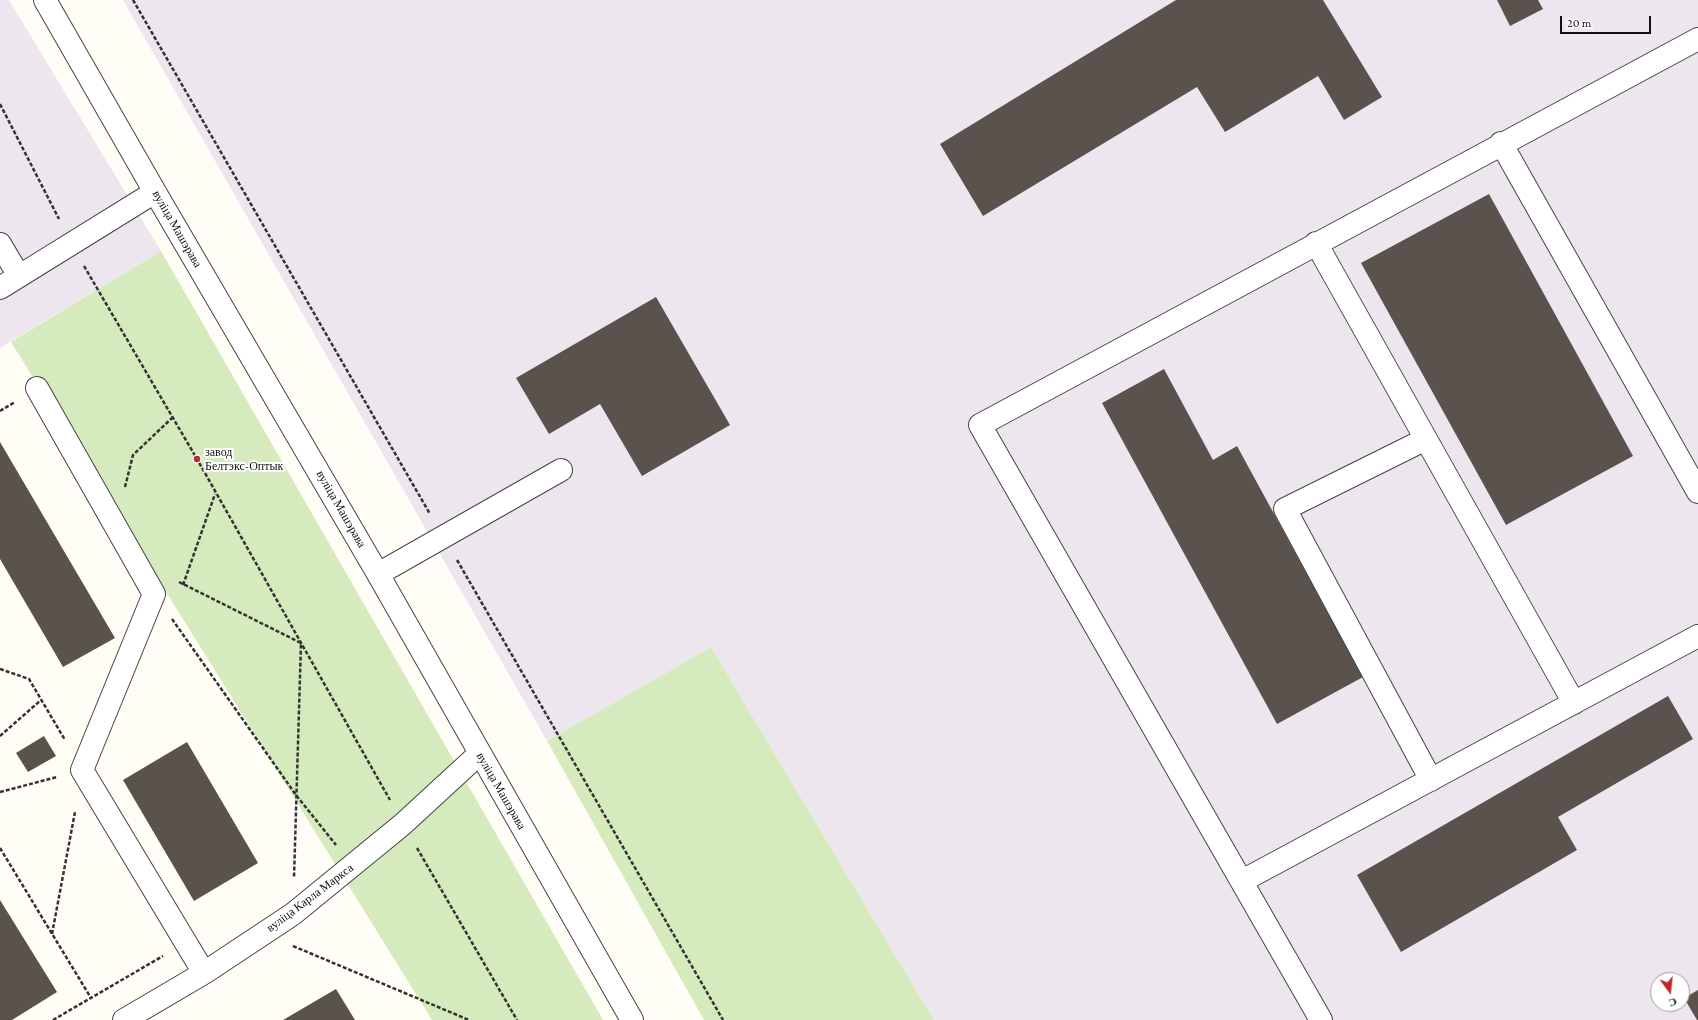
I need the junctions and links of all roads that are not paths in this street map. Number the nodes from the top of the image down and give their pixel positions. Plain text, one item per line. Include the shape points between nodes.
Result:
1 (46, 0) edge
2 (1698, 39) edge
3 (1501, 143) junction
4 (155, 192) junction
5 (1316, 243) junction
6 (0, 244) edge
7 (19, 276) junction
8 (0, 288) edge
9 (37, 388) dead end
10 (1426, 439) junction
11 (561, 470) dead end
12 (1698, 492) edge
13 (378, 574) junction
14 (1698, 636) edge
15 (1574, 703) junction
16 (479, 754) junction
17 (1431, 780) junction
18 (1242, 882) junction
19 (204, 973) junction
20 (124, 1020) edge
21 (632, 1020) edge
22 (1321, 1020) edge

1 - 4 street, вуліца Машэрава
2 - 3 street
3 - 5 street
3 - 12 street
4 - 7 street
4 - 13 street, вуліца Машэрава
5 - 10 street
5 - 18 street via 980,424
6 - 7 street
7 - 8 street
9 - 19 street via 154,594 82,770
10 - 15 street
10 - 17 street via 1285,509
11 - 13 street
13 - 16 street, вуліца Машэрава
14 - 15 street
15 - 17 street
16 - 19 street, вуліца Карла Маркса via 403,824 293,914
16 - 21 street, вуліца Машэрава
17 - 18 street
18 - 22 street
19 - 20 street, вуліца Карла Маркса

